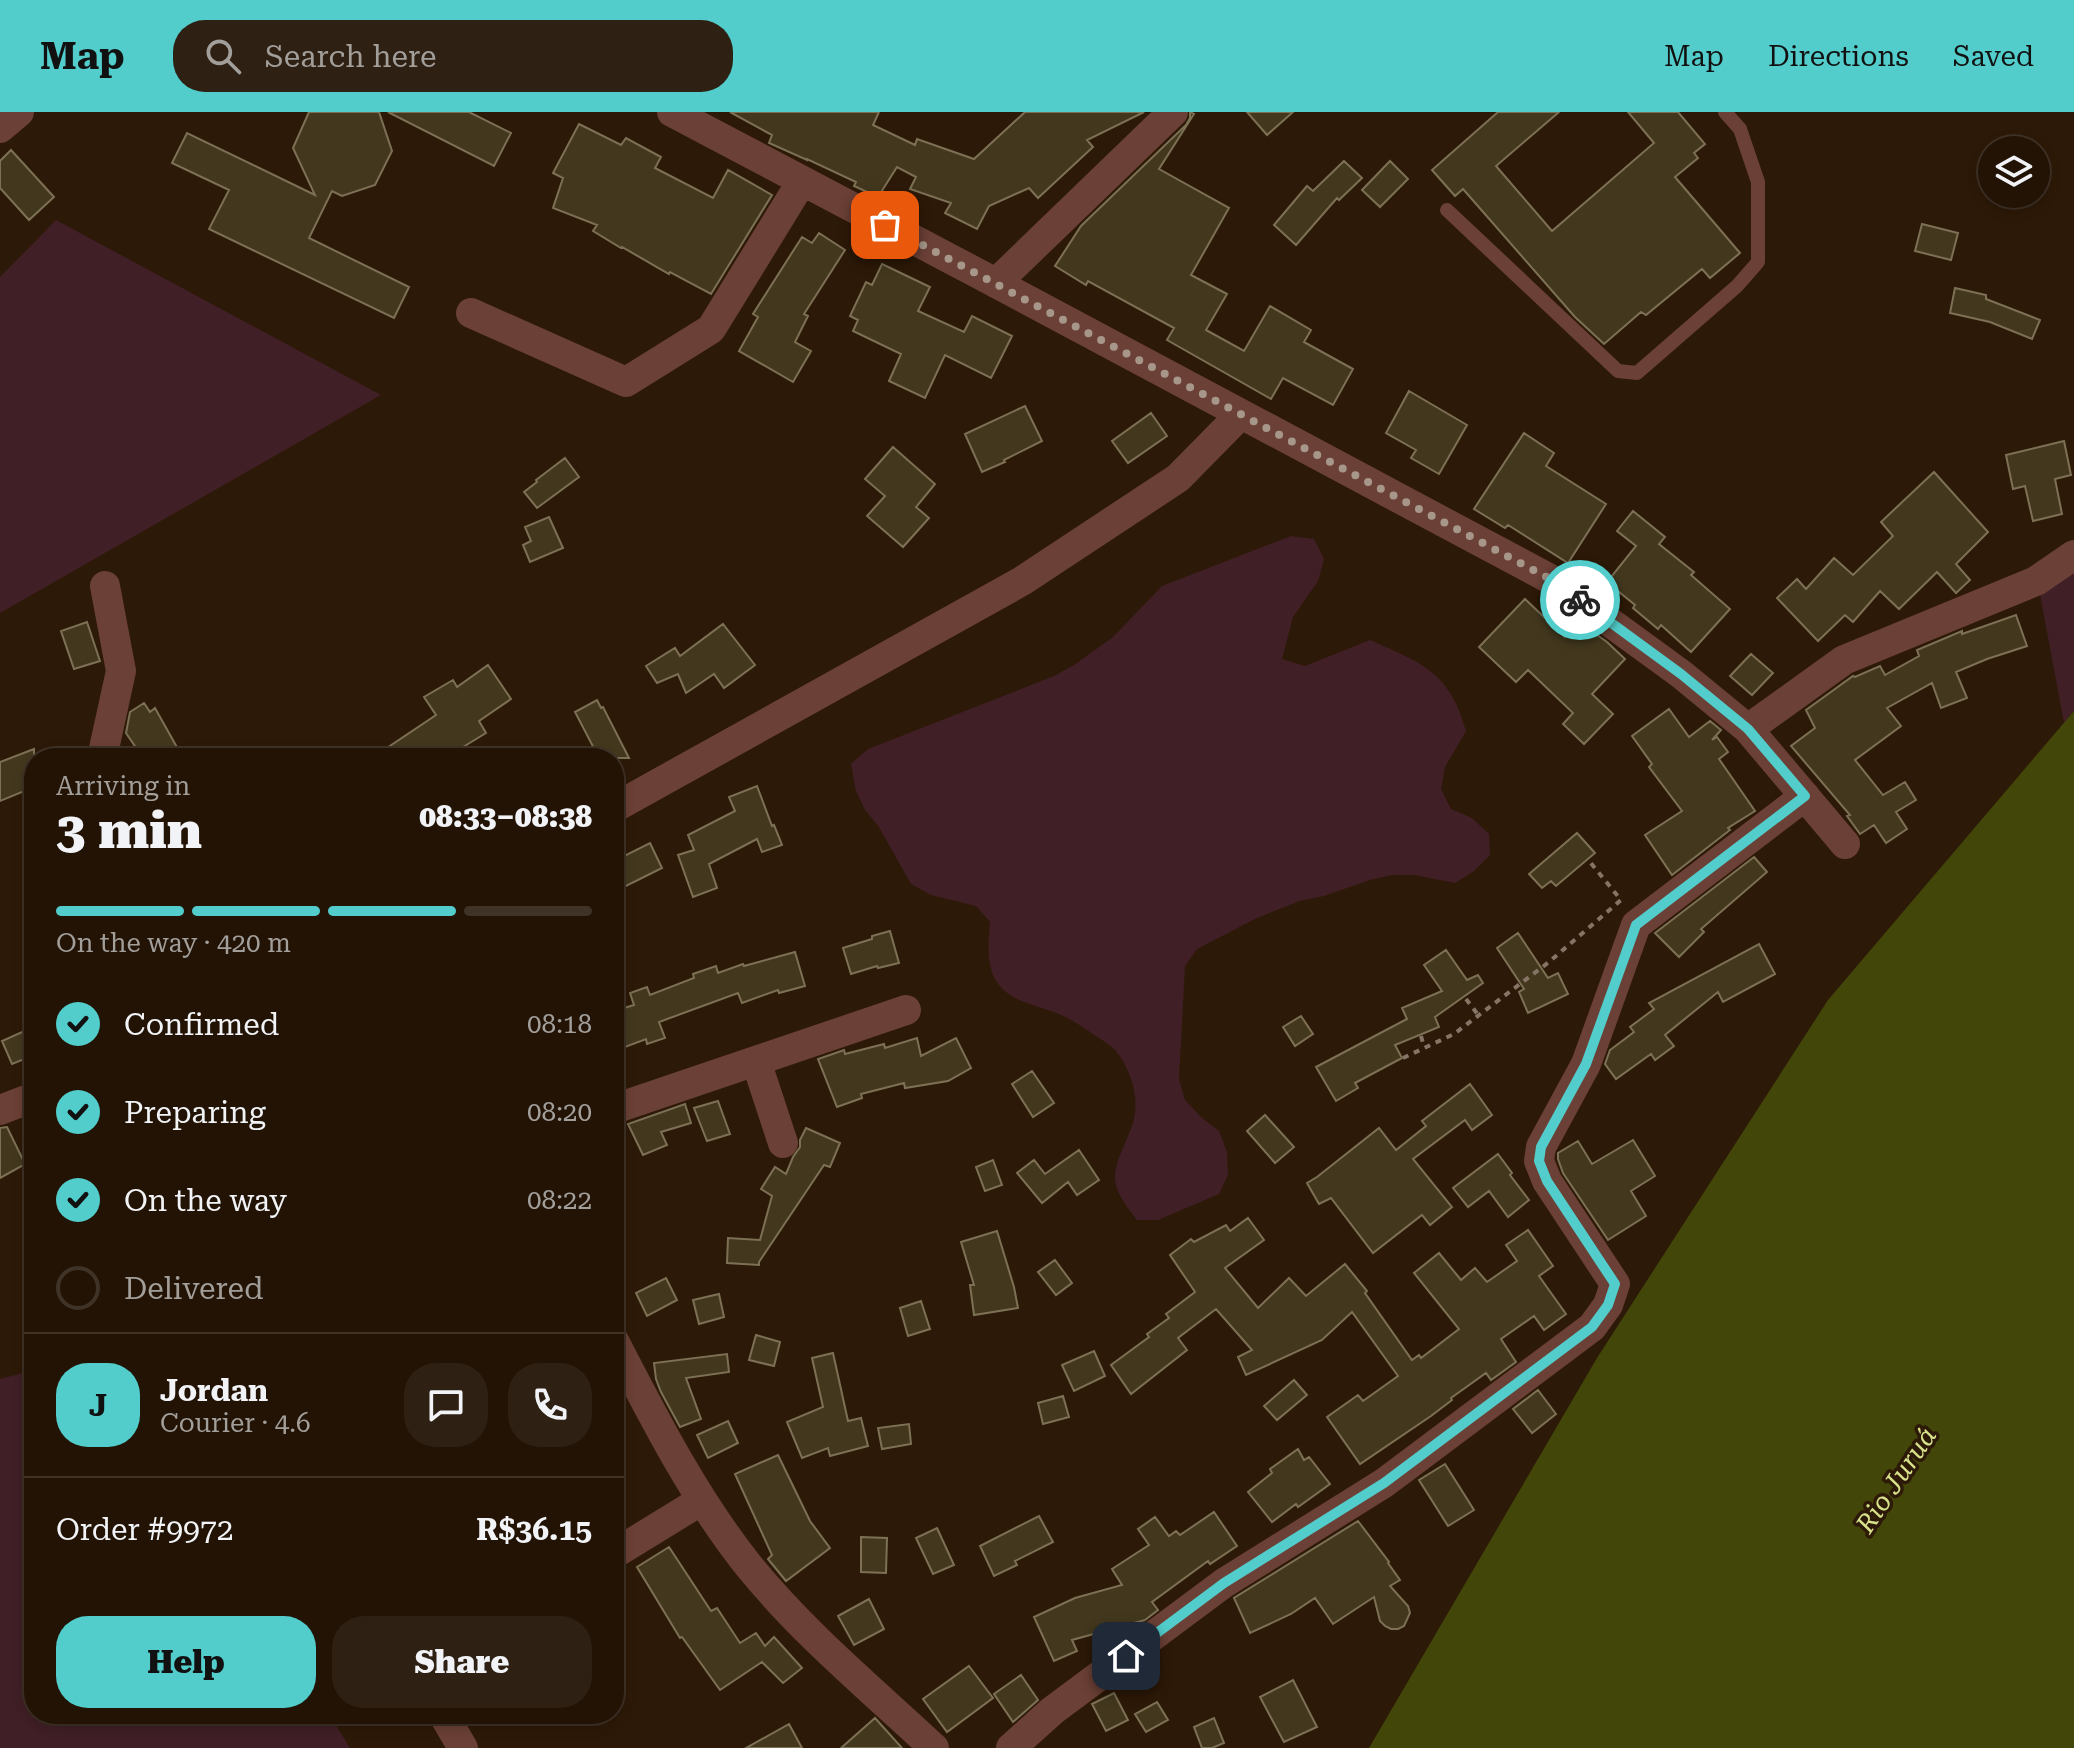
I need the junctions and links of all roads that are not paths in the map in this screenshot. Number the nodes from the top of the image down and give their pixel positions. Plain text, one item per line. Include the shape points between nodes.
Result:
1 (19, 112) edge
2 (672, 112) edge
3 (1173, 112) edge
4 (1725, 112) edge
5 (0, 128) edge
6 (802, 181) junction
7 (1447, 210) dead end
8 (996, 283) junction
9 (471, 313) dead end
10 (1241, 414) junction
11 (2074, 555) edge
12 (105, 586) dead end
13 (1748, 729) junction
14 (104, 748) edge
15 (1805, 796) junction
16 (624, 802) edge
17 (1845, 844) dead end
18 (906, 1010) dead end
19 (756, 1061) junction
20 (24, 1101) edge
21 (624, 1106) edge
22 (0, 1110) edge
23 (783, 1143) dead end
24 (624, 1360) edge
25 (702, 1500) junction
26 (624, 1548) edge
27 (449, 1724) edge
28 (463, 1748) edge
29 (934, 1748) edge
30 (1011, 1748) edge

1 - 5 street
2 - 6 street
3 - 8 street
4 - 7 lane via 1740,129 1758,182 1758,262 1637,373 1618,371
6 - 8 street
6 - 9 street via 711,329 626,382
8 - 10 street
10 - 13 street via 1552,580
10 - 16 street via 1178,478 1022,581
11 - 13 street via 2036,581 1844,660
12 - 14 street via 121,671
13 - 15 street
15 - 17 street
15 - 30 street via 1629,913 1586,1064 1541,1147 1539,1161 1615,1284 1592,1327 1384,1483 1224,1583 1052,1711
18 - 19 street
19 - 21 street
19 - 23 street
20 - 22 street
24 - 25 street
25 - 26 street
25 - 29 street via 748,1565 806,1629
27 - 28 street

